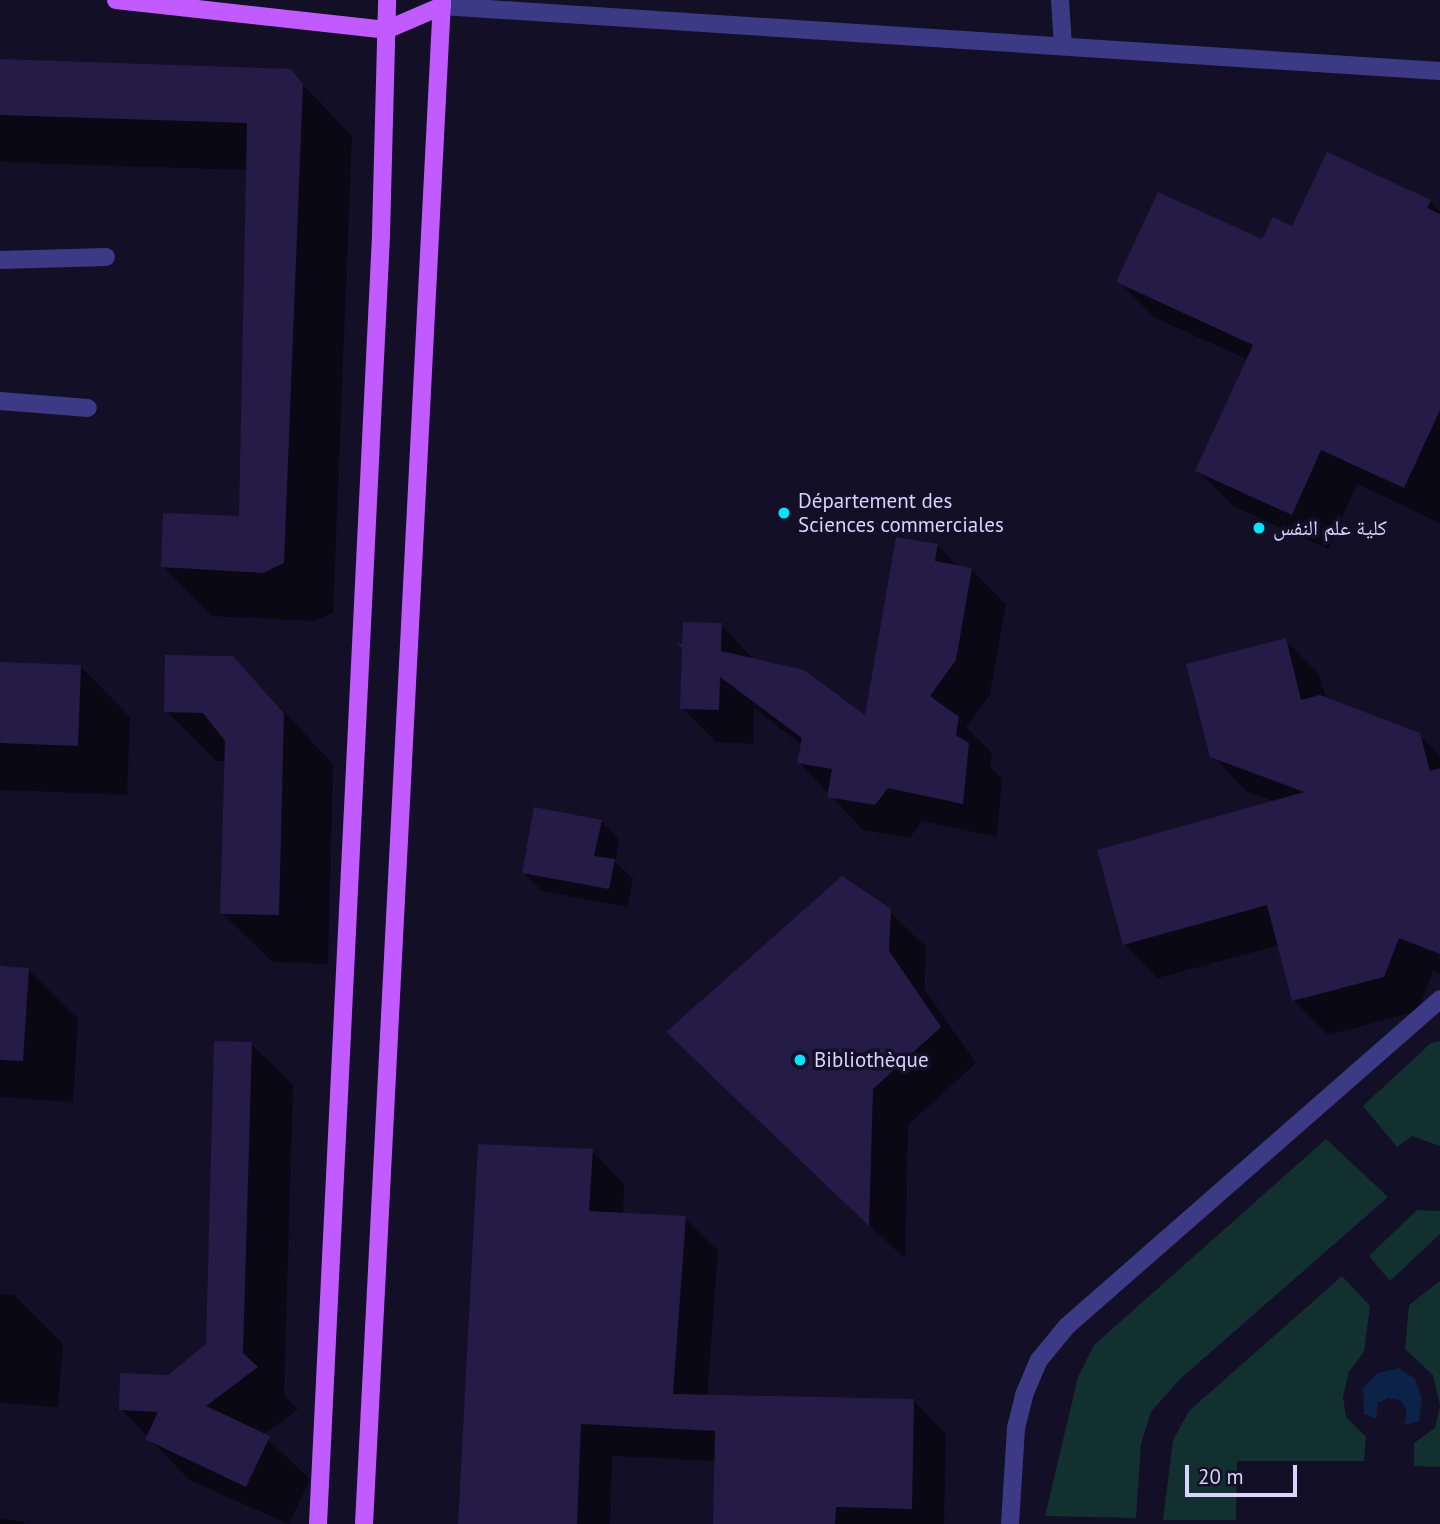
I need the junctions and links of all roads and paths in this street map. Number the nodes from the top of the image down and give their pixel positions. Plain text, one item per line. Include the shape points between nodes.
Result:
1 (116, 0) edge
2 (387, 0) edge
3 (1060, 0) edge
4 (438, 2) edge
5 (386, 30) junction
6 (1063, 46) junction
7 (1440, 71) edge
8 (107, 257) dead end
9 (0, 260) edge
10 (0, 401) edge
11 (88, 408) dead end
12 (1440, 999) edge
13 (318, 1524) edge
14 (364, 1524) edge
15 (1010, 1524) edge

1 - 5 main road
2 - 5 main road
3 - 6 lane
4 - 5 main road
4 - 6 lane
4 - 14 main road
5 - 13 main road via 382,234
6 - 7 lane
8 - 9 lane
10 - 11 lane
12 - 15 lane via 1067,1326 1039,1360 1016,1428

